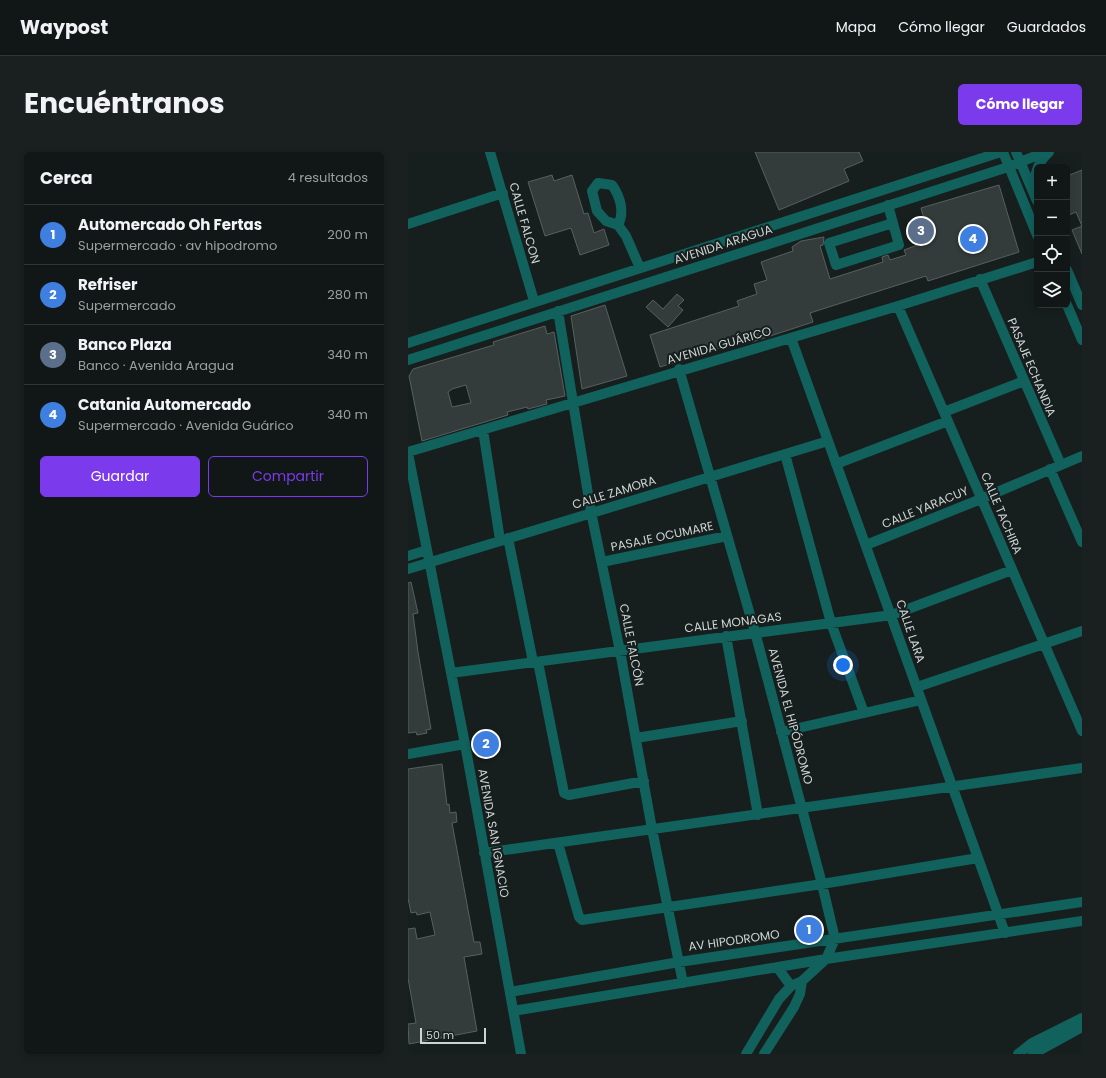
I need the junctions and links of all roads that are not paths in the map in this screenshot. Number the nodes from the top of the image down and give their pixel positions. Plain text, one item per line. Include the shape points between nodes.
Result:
1 (490, 152) edge
2 (1002, 152) edge
3 (1016, 152) edge
4 (1045, 152) edge
5 (1049, 152) edge
6 (1020, 162) junction
7 (1008, 167) junction
8 (1033, 191) junction
9 (503, 193) junction
10 (1037, 200) edge
11 (888, 204) junction
12 (893, 223) junction
13 (408, 224) edge
14 (618, 225) dead end
15 (1034, 228) edge
16 (1034, 263) edge
17 (640, 268) junction
18 (1068, 272) edge
19 (980, 279) junction
20 (534, 302) junction
21 (1082, 305) edge
22 (898, 306) junction
23 (1068, 308) edge
24 (558, 311) junction
25 (790, 338) junction
26 (1082, 340) edge
27 (408, 343) edge
28 (408, 360) edge
29 (679, 369) junction
30 (1024, 381) junction
31 (572, 404) junction
32 (946, 417) junction
33 (483, 430) junction
34 (828, 440) junction
35 (408, 452) edge
36 (785, 454) junction
37 (1082, 456) edge
38 (836, 464) junction
39 (1061, 465) junction
40 (1050, 469) junction
41 (710, 476) junction
42 (982, 499) junction
43 (591, 512) junction
44 (727, 536) junction
45 (504, 539) junction
46 (1082, 542) edge
47 (866, 545) junction
48 (427, 550) junction
49 (408, 556) edge
50 (429, 562) junction
51 (602, 562) junction
52 (408, 570) edge
53 (1012, 570) junction
54 (892, 616) junction
55 (831, 624) junction
56 (1082, 631) edge
57 (755, 632) junction
58 (726, 636) junction
59 (1044, 644) junction
60 (620, 651) junction
61 (536, 662) junction
62 (451, 673) junction
63 (917, 687) junction
64 (921, 700) junction
65 (864, 713) junction
66 (742, 721) junction
67 (1082, 731) edge
68 (781, 732) junction
69 (636, 738) junction
70 (465, 744) junction
71 (408, 754) edge
72 (1082, 768) edge
73 (644, 781) junction
74 (952, 786) junction
75 (801, 809) junction
76 (758, 815) junction
77 (652, 829) junction
78 (558, 843) junction
79 (484, 853) junction
80 (978, 858) junction
81 (822, 884) junction
82 (1082, 902) edge
83 (668, 908) junction
84 (999, 915) junction
85 (1082, 921) edge
86 (1005, 933) junction
87 (835, 939) junction
88 (826, 959) junction
89 (679, 962) junction
90 (777, 967) junction
91 (802, 981) junction
92 (683, 983) junction
93 (791, 986) junction
94 (510, 992) junction
95 (513, 1011) junction
96 (1082, 1018) edge
97 (1082, 1027) edge
98 (521, 1054) edge
99 (746, 1054) edge
100 (764, 1054) edge
101 (1018, 1054) edge
102 (1033, 1054) edge

1 - 9 street, CALLE FALCON
2 - 7 street
2 - 17 street, AVENIDA ARAGUA
3 - 6 street
4 - 6 street, AVENIDA ARAGUA
5 - 8 street via 1036,169
6 - 7 street, AVENIDA ARAGUA
6 - 8 street
7 - 11 street, AVENIDA ARAGUA
7 - 15 street
8 - 10 street
9 - 13 street
9 - 20 street, CALLE FALCON
11 - 12 street
11 - 24 street, AVENIDA ARAGUA
12 - 12 street via 899,245 836,265 829,243
14 - 17 street via 626,236
16 - 19 street, AVENIDA GUÁRICO
17 - 20 street, AVENIDA ARAGUA
18 - 21 street
19 - 22 street, AVENIDA GUÁRICO
19 - 30 street, PASAJE ECHANDIA
20 - 27 street, AVENIDA ARAGUA
22 - 25 street, AVENIDA GUÁRICO
22 - 32 street, CALLE TACHIRA
23 - 26 street
24 - 28 street, AVENIDA ARAGUA
24 - 31 street, CALLE FALCÓN
25 - 29 street, AVENIDA GUÁRICO
25 - 34 street, CALLE LARA
29 - 31 street, AVENIDA GUÁRICO
29 - 41 street, AVENIDA EL HIPÓDROMO
30 - 32 street
30 - 39 street, PASAJE ECHANDIA
31 - 33 street, AVENIDA GUÁRICO
31 - 43 street, CALLE FALCÓN
32 - 38 street
32 - 42 street, CALLE TACHIRA
33 - 35 street, AVENIDA GUÁRICO
33 - 45 street
34 - 36 street, CALLE ZAMORA
34 - 38 street, CALLE LARA
35 - 48 street, AVENIDA SAN IGNACIO
36 - 41 street, CALLE ZAMORA
36 - 55 street
37 - 39 street, CALLE YARACUY
38 - 47 street, CALLE LARA
39 - 40 street, CALLE YARACUY
40 - 42 street, CALLE YARACUY
40 - 46 street
41 - 43 street, CALLE ZAMORA
41 - 44 street, AVENIDA EL HIPÓDROMO
42 - 47 street, CALLE YARACUY
42 - 53 street, CALLE TACHIRA
43 - 45 street, CALLE ZAMORA
43 - 51 street, CALLE FALCÓN
44 - 51 street, PASAJE OCUMARE
44 - 57 street, AVENIDA EL HIPÓDROMO
45 - 50 street, CALLE ZAMORA
45 - 61 street
47 - 54 street, CALLE LARA
48 - 49 street
48 - 50 street, AVENIDA SAN IGNACIO
50 - 52 street, CALLE ZAMORA
50 - 62 street, AVENIDA SAN IGNACIO
51 - 60 street, CALLE FALCÓN
53 - 54 street, CALLE MONAGAS
53 - 59 street, CALLE TACHIRA
54 - 55 street, CALLE MONAGAS
54 - 63 street, CALLE LARA
55 - 57 street, CALLE MONAGAS
55 - 65 street
56 - 59 street
57 - 58 street, CALLE MONAGAS
57 - 68 street, AVENIDA EL HIPÓDROMO
58 - 60 street, CALLE MONAGAS
58 - 66 street
59 - 63 street
59 - 67 street, CALLE TACHIRA
60 - 61 street, CALLE MONAGAS
60 - 69 street, CALLE FALCÓN
61 - 62 street, CALLE MONAGAS
61 - 73 street via 564,792 569,795
62 - 70 street, AVENIDA SAN IGNACIO
63 - 64 street, CALLE LARA
64 - 65 street
64 - 74 street, CALLE LARA
65 - 68 street
66 - 69 street
66 - 76 street
68 - 75 street, AVENIDA EL HIPÓDROMO
69 - 73 street, CALLE FALCÓN
70 - 71 street
70 - 79 street, AVENIDA SAN IGNACIO
72 - 74 street
73 - 77 street, CALLE FALCÓN
74 - 75 street
74 - 80 street, CALLE LARA
75 - 76 street
75 - 81 street, AVENIDA EL HIPÓDROMO
76 - 77 street
77 - 78 street
77 - 83 street, CALLE FALCÓN
78 - 79 street
78 - 83 street via 578,917 582,920
79 - 94 street, AVENIDA SAN IGNACIO
80 - 81 street
80 - 84 street, CALLE LARA
81 - 83 street
81 - 87 street, AVENIDA EL HIPÓDROMO
82 - 84 street, AV HIPODROMO
83 - 89 street, CALLE FALCÓN
84 - 86 street, CALLE LARA
84 - 87 street, AV HIPODROMO
85 - 86 street
86 - 88 street
87 - 88 street
87 - 89 street, AV HIPODROMO
88 - 90 street
88 - 91 street
89 - 92 street, CALLE FALCÓN
89 - 94 street, AV HIPODROMO
90 - 92 street
90 - 93 street
91 - 93 street
91 - 100 street via 794,1007
92 - 95 street
93 - 99 street via 779,999
94 - 95 street, AVENIDA SAN IGNACIO
95 - 98 street, AVENIDA SAN IGNACIO
96 - 101 street via 1032,1043
97 - 102 street

